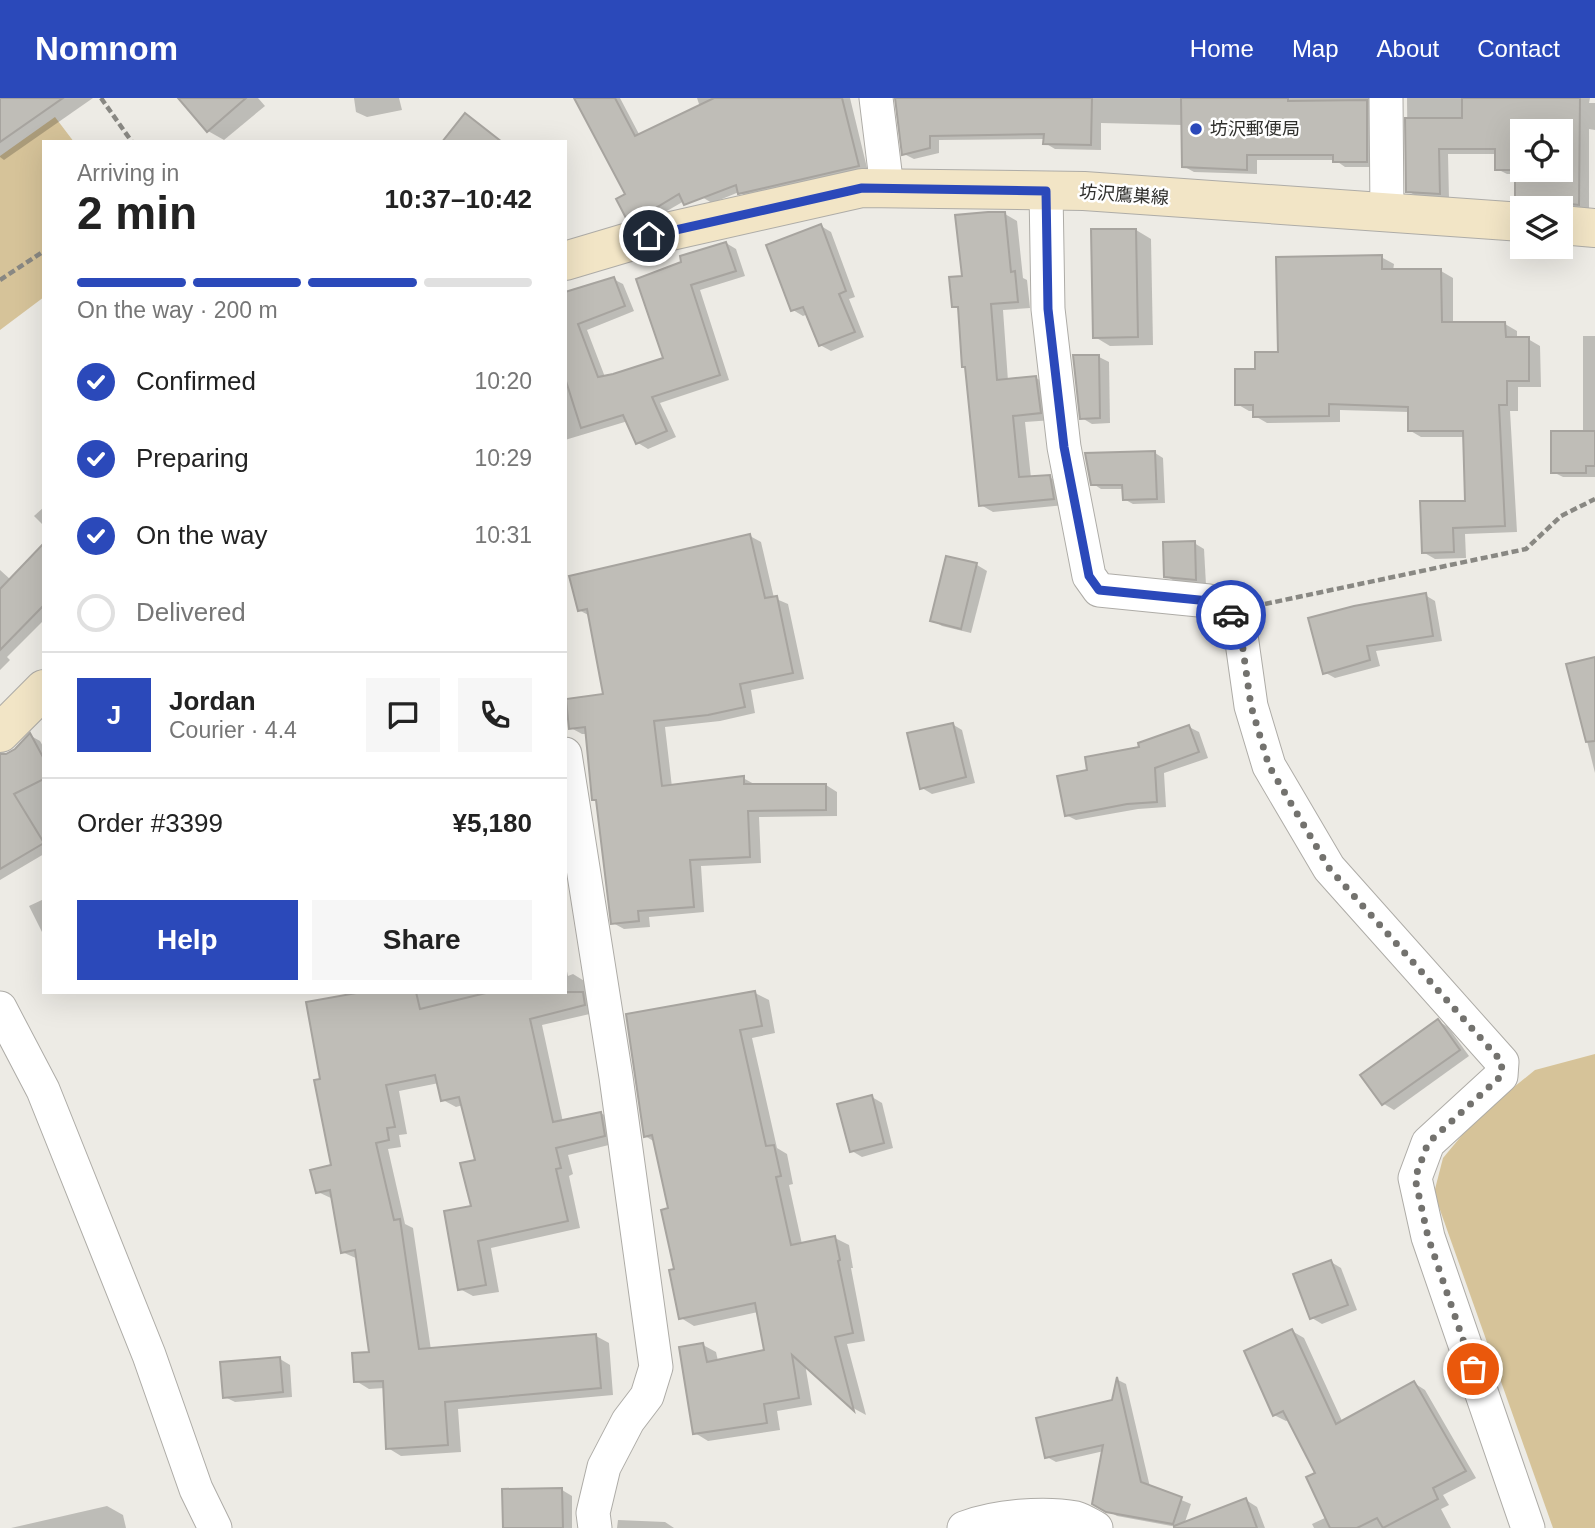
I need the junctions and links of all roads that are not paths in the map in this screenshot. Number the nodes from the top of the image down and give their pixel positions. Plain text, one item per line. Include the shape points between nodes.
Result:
1 (876, 98) edge
2 (1386, 98) edge
3 (887, 188) junction
4 (1046, 191) junction
5 (1387, 213) junction
6 (1510, 221) edge
7 (1573, 226) edge
8 (1595, 228) edge
9 (567, 260) edge
10 (42, 691) edge
11 (0, 733) edge
12 (567, 767) edge
13 (0, 1008) edge
14 (215, 1528) edge
15 (595, 1528) edge
16 (964, 1528) edge
17 (1097, 1528) edge
18 (1528, 1528) edge

1 - 3 street
2 - 5 street
3 - 4 main road, 坊沢鷹巣線
3 - 9 main road, 坊沢鷹巣線 via 862,188 649,236
4 - 5 main road, 坊沢鷹巣線
4 - 18 street via 1048,309 1064,447 1089,576 1099,590 1209,601 1239,621 1251,706 1269,766 1329,868 1502,1062 1501,1076 1428,1143 1415,1178 1428,1237
5 - 6 main road, 坊沢鷹巣線
7 - 8 main road
10 - 11 main road
12 - 15 street via 656,1367 647,1396 628,1420 604,1467 593,1513
13 - 14 street via 43,1090
16 - 17 street via 1027,1516 1078,1519

